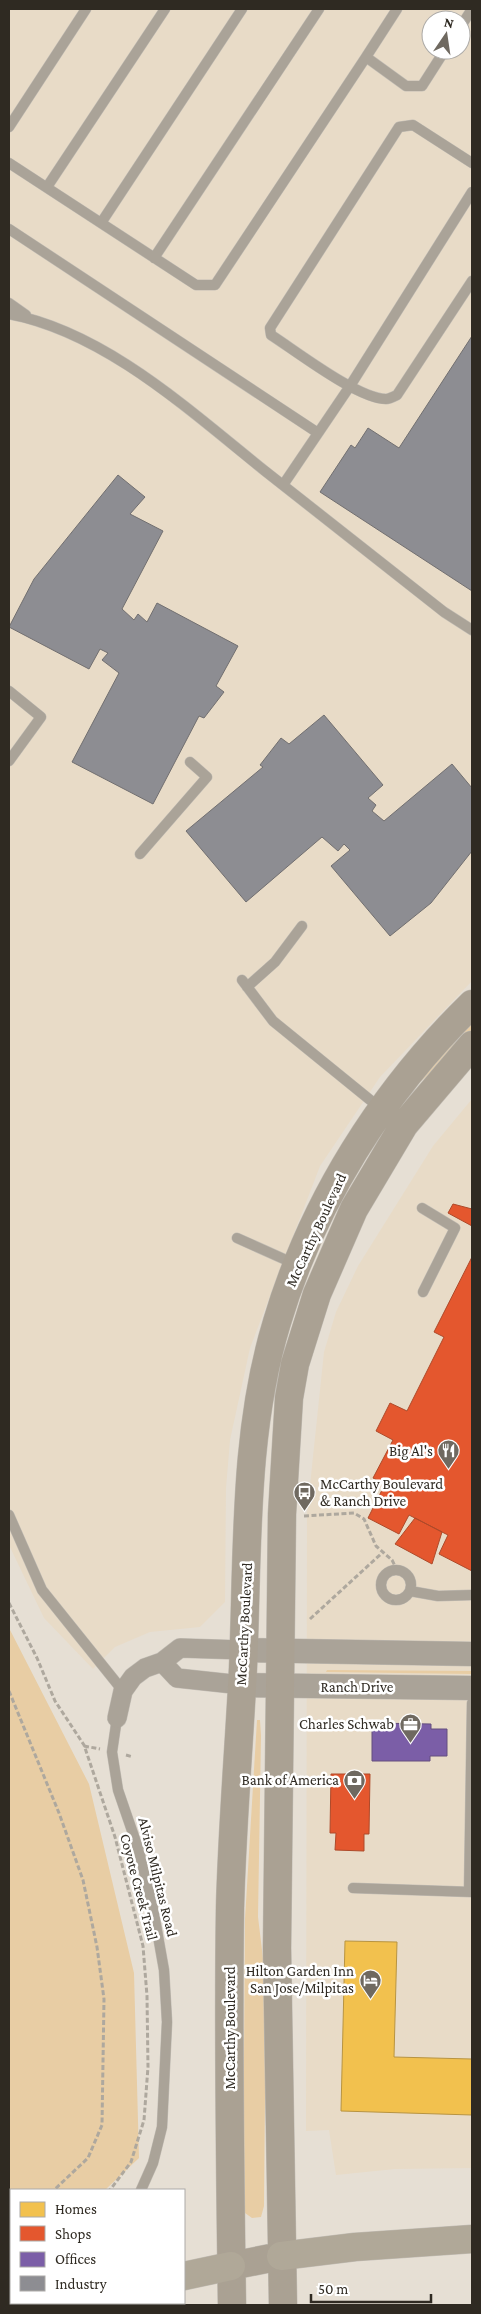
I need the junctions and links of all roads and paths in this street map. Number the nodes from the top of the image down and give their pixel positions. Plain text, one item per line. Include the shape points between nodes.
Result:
1 (86, 9) edge
2 (165, 9) edge
3 (242, 9) edge
4 (319, 9) edge
5 (397, 9) edge
6 (366, 58) junction
7 (439, 60) edge
8 (9, 127) edge
9 (472, 162) edge
10 (9, 163) edge
11 (47, 187) junction
12 (472, 192) edge
13 (101, 223) junction
14 (9, 229) edge
15 (154, 258) junction
16 (472, 281) edge
17 (9, 303) edge
18 (9, 314) edge
19 (30, 318) junction
20 (350, 386) junction
21 (318, 433) junction
22 (283, 485) junction
23 (472, 630) edge
24 (9, 691) edge
25 (9, 761) edge
26 (190, 762) dead end
27 (140, 854) dead end
28 (302, 926) dead end
29 (472, 1004) edge
30 (472, 1045) edge
31 (393, 1117) junction
32 (422, 1208) dead end
33 (237, 1238) dead end
34 (297, 1264) junction
35 (423, 1292) dead end
36 (9, 1515) edge
37 (304, 1516) dead end
38 (382, 1553) junction
39 (397, 1570) junction
40 (410, 1591) junction
41 (472, 1595) edge
42 (9, 1603) edge
43 (310, 1619) dead end
44 (243, 1650) junction
45 (281, 1651) junction
46 (472, 1654) edge
47 (162, 1662) junction
48 (242, 1685) junction
49 (280, 1686) junction
50 (472, 1688) edge
51 (9, 1691) edge
52 (123, 1691) junction
53 (472, 1703) edge
54 (117, 1718) joint
55 (471, 1842) edge
56 (352, 1888) dead end
57 (470, 1892) edge
58 (55, 2189) edge
59 (111, 2189) edge
60 (141, 2189) edge
61 (472, 2239) edge
62 (281, 2256) junction
63 (231, 2266) junction
64 (185, 2276) edge
65 (282, 2301) edge
66 (232, 2305) edge

1 - 8 lane
2 - 11 lane
3 - 13 lane
4 - 15 lane
5 - 6 lane
6 - 7 lane via 406,86 422,86
6 - 15 lane via 215,285 196,285
9 - 20 lane via 413,125 399,127 270,328 271,335
10 - 11 lane
11 - 13 lane
12 - 20 lane
13 - 15 lane
14 - 21 lane
16 - 20 lane via 397,395 387,400
17 - 19 lane
18 - 19 lane
19 - 22 lane via 95,345 168,393
20 - 21 lane
21 - 22 lane
22 - 23 lane via 444,612
24 - 25 lane via 41,717
26 - 27 lane via 207,777
28 - 31 lane via 275,962 245,984 273,1021
29 - 31 main road, McCarthy Boulevard via 414,1066
30 - 31 main road, McCarthy Boulevard
31 - 34 main road, McCarthy Boulevard via 328,1195
31 - 45 main road, McCarthy Boulevard via 317,1294 295,1364 283,1480
32 - 35 lane via 455,1228
33 - 34 lane
34 - 44 main road, McCarthy Boulevard via 277,1319 259,1393 248,1514
36 - 52 lane via 42,1590
37 - 38 path via 354,1514 364,1519 371,1539
38 - 39 path via 392,1560
38 - 43 path
39 - 40 lane via 407,1575
39 - 40 lane via 382,1577 380,1588 383,1594 397,1601
40 - 41 lane via 438,1596
42 - 59 path, Coyote Creek Trail via 55,1701 84,1746 115,1837 143,1946 147,2049 144,2120 131,2162
44 - 45 street
44 - 47 street via 180,1648
44 - 48 main road, McCarthy Boulevard
45 - 46 street
45 - 49 main road, McCarthy Boulevard
47 - 48 street via 177,1678
47 - 52 street via 145,1668
48 - 49 street, Ranch Drive
48 - 63 main road, McCarthy Boulevard via 230,1905
49 - 50 street, Ranch Drive
49 - 62 main road, McCarthy Boulevard via 277,1948
51 - 58 path via 82,1880 97,1947 104,1999 102,2125 88,2158
52 - 54 street
53 - 55 lane
54 - 60 lane, Alviso Milpitas Road via 112,1752 118,1790 153,1908 164,1970 167,2022 162,2127 153,2163
55 - 57 lane
56 - 57 lane
61 - 62 highway via 355,2246
62 - 63 main road
62 - 65 main road, McCarthy Boulevard
63 - 64 highway
63 - 66 main road, McCarthy Boulevard

